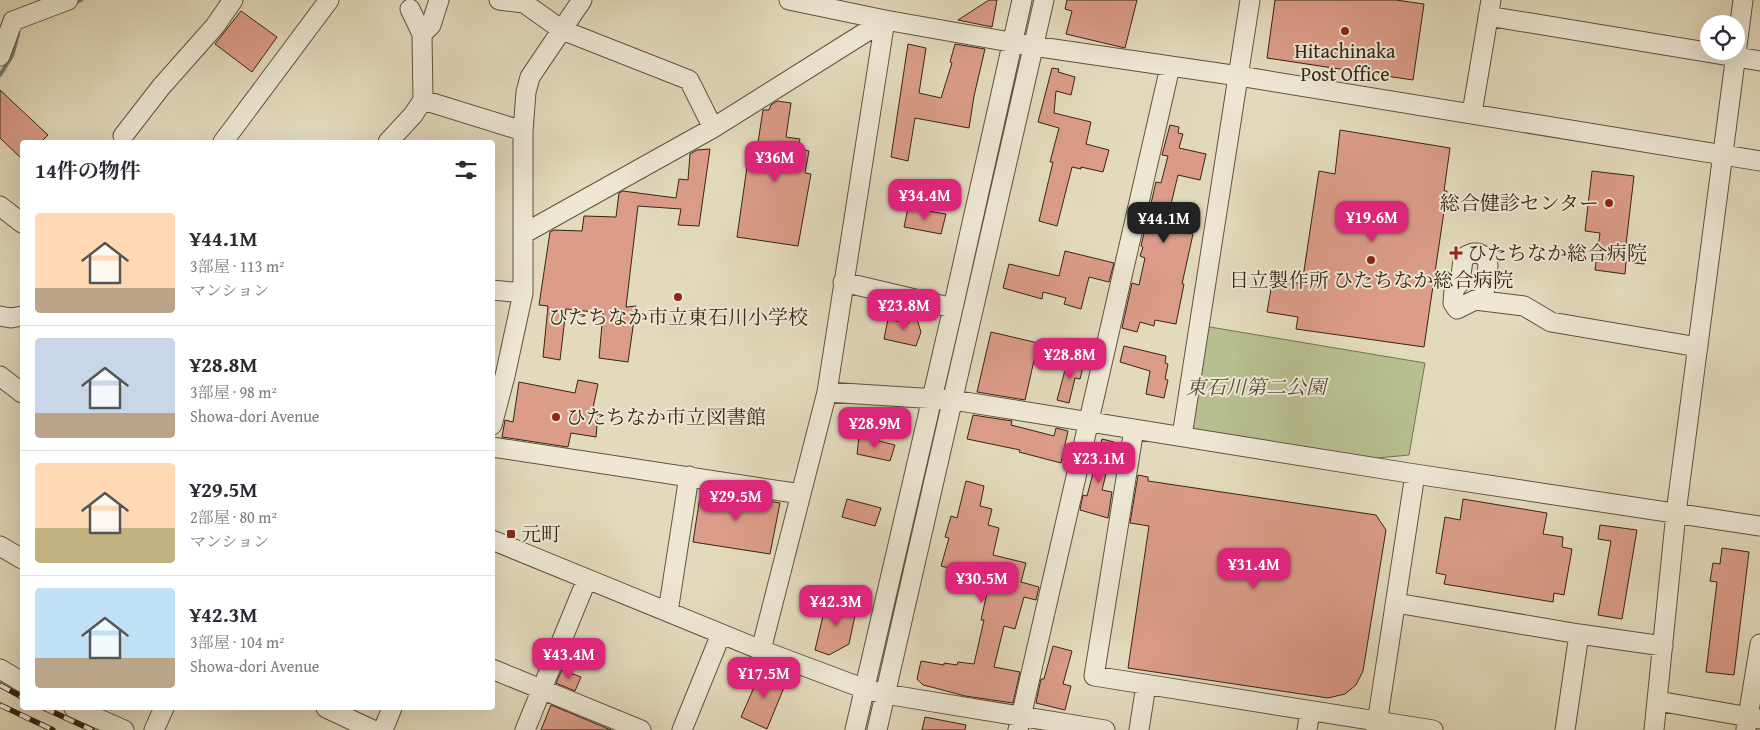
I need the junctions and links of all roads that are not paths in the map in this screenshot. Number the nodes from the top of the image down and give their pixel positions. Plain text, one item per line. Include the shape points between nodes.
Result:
1 (68, 0) edge
2 (233, 0) edge
3 (329, 0) edge
4 (439, 0) edge
5 (499, 0) edge
6 (582, 0) edge
7 (789, 0) edge
8 (1022, 0) edge
9 (1044, 0) edge
10 (1250, 0) edge
11 (1743, 0) edge
12 (852, 7) edge
13 (1490, 8) edge
14 (410, 9) dead end
15 (1741, 15) edge
16 (884, 20) junction
17 (562, 30) junction
18 (422, 34) junction
19 (1013, 43) junction
20 (1033, 46) junction
21 (1700, 50) edge
22 (0, 56) edge
23 (1745, 58) edge
24 (1736, 60) edge
25 (1760, 60) edge
26 (1170, 67) junction
27 (1239, 76) junction
28 (423, 100) junction
29 (1472, 113) junction
30 (714, 128) junction
31 (523, 131) junction
32 (123, 136) dead end
33 (224, 140) edge
34 (390, 140) edge
35 (1723, 156) junction
36 (1760, 162) edge
37 (0, 206) edge
38 (20, 221) edge
39 (523, 234) junction
40 (843, 282) junction
41 (495, 290) edge
42 (523, 293) junction
43 (1483, 301) dead end
44 (953, 308) junction
45 (0, 316) edge
46 (20, 316) edge
47 (1698, 347) junction
48 (499, 375) edge
49 (0, 376) edge
50 (20, 391) edge
51 (827, 392) junction
52 (932, 399) junction
53 (953, 400) junction
54 (495, 404) edge
55 (1089, 422) junction
56 (1134, 429) junction
57 (1182, 436) junction
58 (495, 447) edge
59 (1415, 474) junction
60 (689, 476) junction
61 (801, 494) junction
62 (1676, 513) junction
63 (1760, 526) edge
64 (495, 541) edge
65 (0, 546) edge
66 (20, 556) edge
67 (587, 579) junction
68 (1396, 603) junction
69 (668, 612) junction
70 (721, 634) junction
71 (1579, 634) junction
72 (1760, 644) edge
73 (1663, 646) junction
74 (761, 650) junction
75 (0, 669) edge
76 (495, 670) edge
77 (20, 681) edge
78 (1146, 684) junction
79 (542, 689) junction
80 (865, 689) junction
81 (885, 694) junction
82 (1658, 701) junction
83 (79, 710) edge
84 (163, 710) edge
85 (330, 710) edge
86 (391, 710) edge
87 (1310, 711) junction
88 (1752, 722) edge
89 (1020, 723) edge
90 (1377, 725) edge
91 (124, 730) edge
92 (154, 730) edge
93 (373, 730) edge
94 (383, 730) edge
95 (525, 730) edge
96 (641, 730) edge
97 (682, 730) edge
98 (855, 730) edge
99 (877, 730) edge
100 (1105, 730) edge
101 (1139, 730) edge
102 (1306, 730) edge
103 (1433, 730) edge
104 (1565, 730) edge
105 (1654, 730) edge

1 - 22 street via 13,21
2 - 32 street
3 - 33 street
4 - 18 street via 430,25
5 - 17 street via 524,4
6 - 17 street
7 - 12 street
8 - 19 street
9 - 20 street
10 - 27 street
11 - 15 street
12 - 16 street
13 - 21 street
13 - 29 street
14 - 18 street
16 - 19 street
16 - 30 street
16 - 40 street
17 - 30 street via 689,80
17 - 31 street via 530,78
18 - 28 street
19 - 20 street
19 - 44 street
20 - 26 street
20 - 53 street
23 - 25 street
24 - 35 street
26 - 27 street
26 - 55 street
27 - 29 street
27 - 57 street
28 - 31 street
28 - 34 street
29 - 35 street
30 - 39 street
31 - 39 street
35 - 36 street
35 - 47 street
37 - 38 street
39 - 42 street
40 - 44 street
40 - 51 street
41 - 42 street
42 - 48 street
43 - 47 street via 1524,306 1550,322
44 - 52 street
45 - 46 street
47 - 62 street
48 - 54 street
49 - 50 street
51 - 52 street
51 - 61 street
52 - 53 street
52 - 80 street
53 - 55 street
53 - 81 street
55 - 56 street
55 - 89 street
56 - 57 street
56 - 78 street via 1094,676
57 - 59 street
58 - 60 street
59 - 62 street
59 - 68 street
60 - 61 street
60 - 69 street
61 - 74 street
62 - 63 street
62 - 73 street
64 - 67 street
65 - 66 street
67 - 69 street
67 - 79 street
68 - 71 street
68 - 90 street
69 - 70 street
70 - 74 street
70 - 97 street
71 - 73 street
71 - 104 street
72 - 88 street
73 - 82 street
74 - 80 street
75 - 77 street
76 - 79 street
78 - 87 street
78 - 101 street
79 - 95 street
79 - 96 street
80 - 81 street
80 - 98 street
81 - 89 street
81 - 99 street
82 - 88 street
82 - 105 street
83 - 91 street
84 - 92 street
85 - 93 street
86 - 94 street
87 - 90 street
87 - 102 street
89 - 100 street
90 - 103 street

